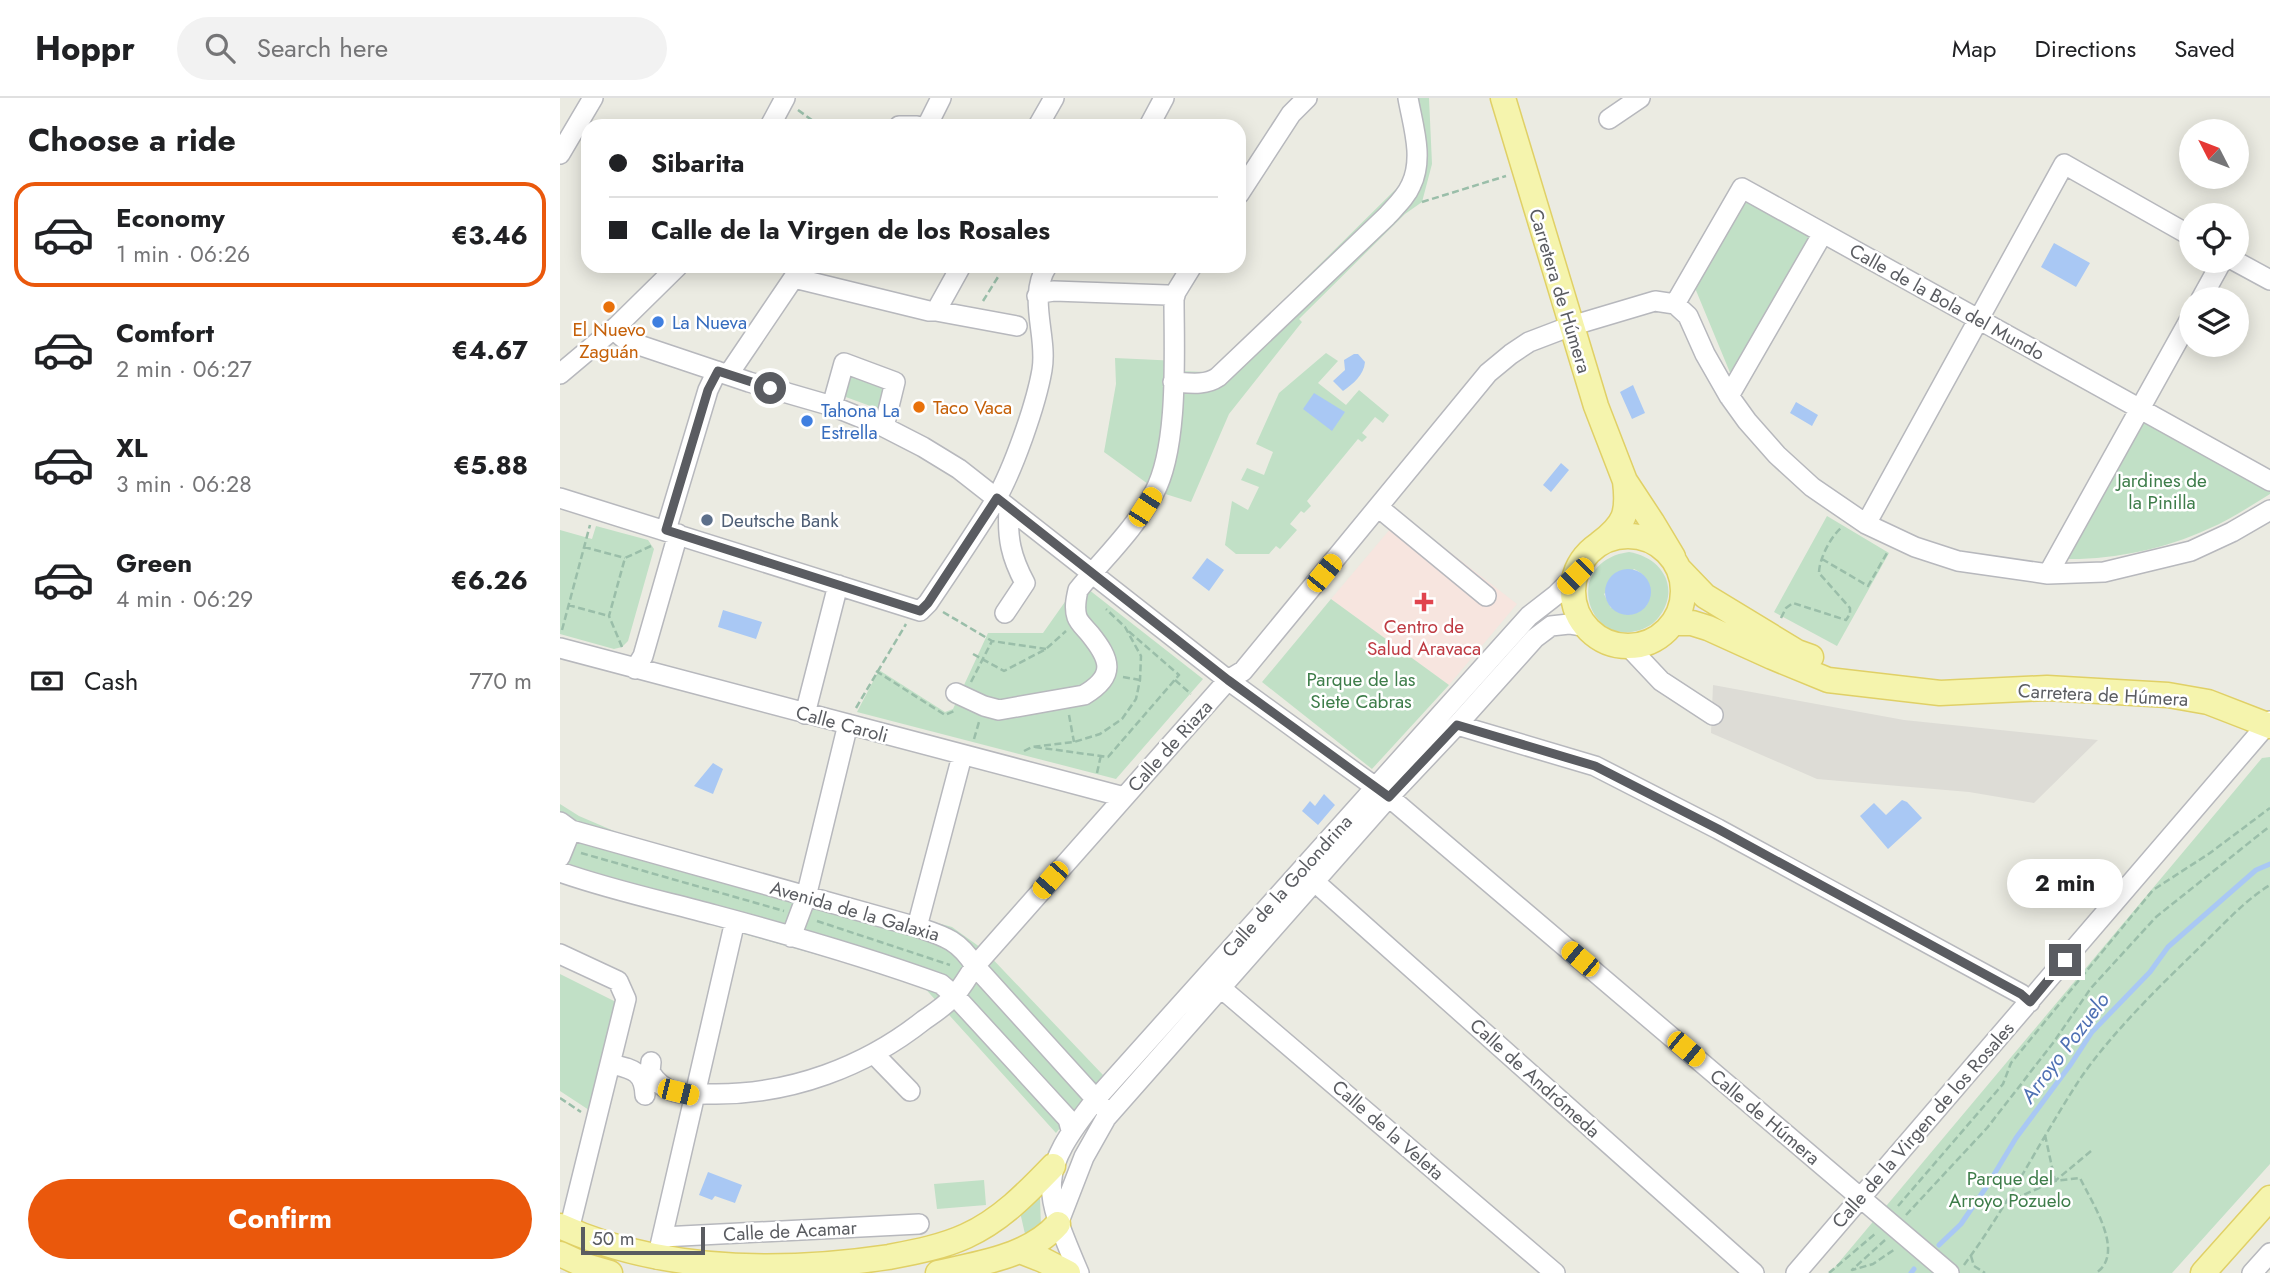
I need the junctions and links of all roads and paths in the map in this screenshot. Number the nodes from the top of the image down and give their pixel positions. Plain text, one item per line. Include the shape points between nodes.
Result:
1 (593, 98) edge
2 (941, 98) edge
3 (1054, 98) edge
4 (1164, 98) edge
5 (1408, 98) edge
6 (1503, 98) edge
7 (1640, 98) edge
8 (785, 99) edge
9 (1305, 99) edge
10 (1609, 118) dead end
11 (774, 119) edge
12 (811, 119) edge
13 (928, 119) edge
14 (1042, 119) edge
15 (1153, 119) edge
16 (560, 154) edge
17 (1513, 174) dead end
18 (1246, 183) edge
19 (1425, 202) dead end
20 (2179, 229) edge
21 (1824, 233) junction
22 (2249, 269) edge
23 (671, 273) edge
24 (797, 273) edge
25 (801, 273) edge
26 (957, 273) edge
27 (1043, 273) edge
28 (1188, 273) edge
29 (998, 277) dead end
30 (2270, 280) edge
31 (1037, 296) junction
32 (1174, 299) junction
33 (1675, 304) junction
34 (936, 311) junction
35 (974, 318) junction
36 (1978, 319) junction
37 (617, 326) junction
38 (1571, 326) junction
39 (1017, 327) dead end
40 (2179, 339) edge
41 (723, 373) junction
42 (560, 374) edge
43 (1173, 382) junction
44 (1729, 396) junction
45 (832, 406) junction
46 (2140, 409) junction
47 (884, 427) junction
48 (1625, 481) junction
49 (2270, 481) edge
50 (560, 498) edge
51 (1003, 504) junction
52 (1378, 507) junction
53 (594, 510) junction
54 (2270, 510) edge
55 (1860, 520) junction
56 (665, 536) junction
57 (1895, 538) junction
58 (1600, 543) junction
59 (584, 547) junction
60 (625, 558) junction
61 (1822, 559) junction
62 (1676, 564) junction
63 (2048, 573) junction
64 (1092, 575) junction
65 (1575, 576) junction
66 (838, 584) junction
67 (1486, 596) dead end
68 (568, 605) junction
69 (919, 607) junction
70 (1005, 613) dead end
71 (609, 616) junction
72 (1673, 623) junction
73 (1071, 627) dead end
74 (1125, 627) dead end
75 (1587, 627) junction
76 (560, 637) edge
77 (1772, 637) junction
78 (992, 641) junction
79 (1628, 646) junction
80 (560, 648) edge
81 (1046, 649) junction
82 (973, 654) dead end
83 (982, 660) junction
84 (632, 662) junction
85 (876, 671) junction
86 (1228, 680) junction
87 (1890, 688) junction
88 (960, 695) junction
89 (1066, 698) junction
90 (984, 706) junction
91 (805, 714) junction
92 (1713, 715) dead end
93 (848, 724) junction
94 (2269, 724) edge
95 (1457, 725) junction
96 (1074, 742) dead end
97 (1032, 747) dead end
98 (966, 756) junction
99 (1382, 792) junction
100 (1124, 797) junction
101 (2270, 808) edge
102 (565, 826) edge
103 (2270, 826) edge
104 (560, 857) edge
105 (560, 872) edge
106 (1315, 882) junction
107 (2270, 885) edge
108 (806, 897) junction
109 (736, 921) junction
110 (922, 929) junction
111 (791, 937) junction
112 (560, 954) edge
113 (975, 965) junction
114 (914, 974) junction
115 (1221, 988) junction
116 (955, 996) junction
117 (2030, 1002) junction
118 (874, 1054) junction
119 (651, 1062) dead end
120 (611, 1064) junction
121 (910, 1091) dead end
122 (645, 1095) dead end
123 (693, 1096) junction
124 (560, 1098) edge
125 (1096, 1099) junction
126 (589, 1118) dead end
127 (1106, 1118) junction
128 (1072, 1130) junction
129 (2045, 1135) junction
130 (2091, 1151) dead end
131 (1046, 1180) junction
132 (2055, 1181) junction
133 (1860, 1197) junction
134 (2270, 1198) edge
135 (2005, 1203) junction
136 (1898, 1206) dead end
137 (1060, 1220) junction
138 (919, 1224) dead end
139 (564, 1228) edge
140 (1879, 1229) dead end
141 (1900, 1231) junction
142 (659, 1248) junction
143 (1020, 1251) junction
144 (2270, 1253) edge
145 (560, 1254) edge
146 (1971, 1256) junction
147 (1852, 1270) junction
148 (1954, 1272) edge
149 (610, 1273) edge
150 (938, 1273) edge
151 (1068, 1273) edge
152 (1079, 1273) edge
153 (1555, 1273) edge
154 (1754, 1273) edge
155 (1796, 1273) edge
156 (1829, 1273) edge
157 (1848, 1273) edge
158 (1985, 1273) edge
159 (2096, 1273) edge
160 (2203, 1273) edge
161 (2252, 1273) edge

1 - 16 street
2 - 13 street
3 - 14 street
4 - 15 street
5 - 43 street via 1418,150 1416,173 1406,194 1219,377 1203,383
6 - 38 main road, Carretera de Húmera
7 - 10 street
8 - 11 street
8 - 12 path
9 - 18 street via 1290,114
17 - 19 path
20 - 36 street via 2064,164
21 - 33 street, Calle de la Bola del Mundo via 1742,188
21 - 36 street, Calle de la Bola del Mundo
21 - 44 street
22 - 30 street
23 - 37 street
24 - 41 street
25 - 34 street
26 - 34 street
27 - 31 street
28 - 32 street
29 - 35 path
31 - 32 street via 1046,291 1167,295
31 - 51 street via 1042,369
32 - 43 street
33 - 38 street, Calle de Riaza via 1655,301
33 - 44 street via 1688,316
34 - 35 street
35 - 39 street
36 - 46 street, Calle de la Bola del Mundo
36 - 55 street
37 - 41 street, Calle de Húmera via 627,341
37 - 42 street
38 - 48 main road, Carretera de Húmera
38 - 52 street, Calle de Riaza via 1529,342 1488,373
40 - 46 street
41 - 45 street, Calle de Húmera
41 - 56 street via 708,390
43 - 64 street via 1168,457 1161,477 1145,507
44 - 55 street via 1777,455 1812,487
45 - 47 street, Calle de Húmera
45 - 47 street via 844,363 895,382
46 - 49 street, Calle de la Bola del Mundo
46 - 63 street
47 - 51 street, Calle de Húmera via 959,469
48 - 58 main road, Carretera de Húmera via 1623,519 1618,530
48 - 62 main road, Carretera de Húmera
50 - 53 street
51 - 64 street, Calle de Húmera
51 - 69 street
51 - 70 street via 1007,536 1024,583
52 - 67 street
52 - 86 street, Calle de Riaza via 1243,671
53 - 56 street
53 - 59 path
54 - 63 street via 2191,551 2104,572
55 - 57 street
55 - 61 path via 1837,531
56 - 60 path
56 - 66 street
56 - 84 street via 643,656
57 - 61 path via 1868,586
57 - 63 street via 1958,561
58 - 62 main road via 1615,537 1639,537 1661,546
58 - 65 main road
59 - 60 path
59 - 68 path
60 - 71 path
61 - 77 path via 1819,573 1850,608 1850,614 1846,620 1793,603
62 - 72 main road via 1683,597
62 - 77 main road, Carretera de Húmera via 1704,596
64 - 86 street, Calle de Húmera
64 - 89 street via 1078,590 1077,618 1108,664 1095,688
65 - 75 main road via 1575,603
65 - 99 street, Calle de la Golondrina via 1529,616
66 - 69 street
66 - 91 street
68 - 71 path
68 - 76 path
69 - 78 path
69 - 85 path
71 - 84 path
72 - 79 main road via 1661,635
72 - 87 main road, Carretera de Húmera via 1708,628 1828,680
73 - 81 path
74 - 97 path via 1180,675 1108,757
75 - 79 main road via 1613,644
75 - 95 street, Calle de la Golondrina via 1551,626 1535,638
77 - 87 main road, Carretera de Húmera via 1797,652
78 - 81 path
78 - 83 path
79 - 92 street via 1661,681
80 - 84 street, Calle Caroli
81 - 83 path via 1004,671
82 - 83 path
83 - 88 path
84 - 91 street, Calle Caroli
85 - 88 path via 945,715 959,708
85 - 93 path
86 - 99 street, Calle de Húmera
86 - 100 street, Calle de Riaza
87 - 94 main road, Carretera de Húmera via 1940,693 2047,688 2168,695 2208,702
88 - 90 street
89 - 90 street via 999,710
89 - 96 path
90 - 98 path
91 - 93 street, Calle Caroli
93 - 98 street, Calle Caroli
93 - 108 street
94 - 117 street, Calle de la Virgen de los Rosales
95 - 99 street, Calle de la Golondrina
95 - 117 street via 1595,766
98 - 100 street, Calle Caroli
98 - 110 street
99 - 106 street, Calle de la Golondrina
99 - 125 street, Calle de la Golondrina
99 - 133 street, Calle de Húmera
100 - 113 street, Calle de Riaza
101 - 136 path via 2153,890 2011,1063 2003,1084
102 - 104 street, Avenida de la Galaxia
102 - 108 street, Avenida de la Galaxia
103 - 141 path via 2156,917 2091,988 1987,1128
105 - 109 street
106 - 115 street, Calle de la Golondrina
106 - 154 street, Calle de Andrómeda
107 - 129 path via 2189,958 2111,1040
108 - 110 street, Avenida de la Galaxia
108 - 111 street
109 - 111 street
109 - 123 street
110 - 113 street, Avenida de la Galaxia via 963,948
110 - 114 path
111 - 114 street
112 - 120 street via 618,981 626,999
113 - 116 street, Calle de Riaza
113 - 125 street, Avenida de la Galaxia
114 - 116 street
115 - 127 street, Calle de la Golondrina
115 - 153 street, Calle de la Veleta
116 - 118 street, Calle de Riaza
116 - 128 street via 1068,1119
117 - 133 street, Calle de la Virgen de los Rosales
118 - 121 street
118 - 123 street, Calle de Riaza via 836,1073 779,1088
119 - 123 street via 650,1072 663,1088
120 - 122 street via 634,1070 643,1079
120 - 139 street
123 - 142 street
124 - 126 path
125 - 127 street, Avenida de la Galaxia
125 - 128 street, Calle de la Golondrina
127 - 137 street, Calle de la Golondrina via 1084,1157
128 - 131 street, Calle de la Golondrina
129 - 132 path
129 - 135 path
130 - 132 path
131 - 137 street
131 - 142 main road, Calle de Acamar via 967,1236 853,1264 736,1269
132 - 135 path
132 - 159 path via 2080,1178 2102,1227 2110,1247 2106,1265
133 - 141 street, Calle de Húmera
133 - 155 street, Calle de la Virgen de los Rosales
134 - 160 main road
135 - 146 path
137 - 143 main road via 1046,1236
137 - 152 street
138 - 142 street, Calle de Acamar
139 - 142 main road, Calle de Acamar via 608,1246
140 - 156 path
141 - 147 path
141 - 147 path via 1896,1249 1873,1264
141 - 148 street, Calle de Húmera
143 - 150 main road
143 - 151 main road
144 - 161 street
145 - 149 main road
146 - 148 path
146 - 158 path via 1974,1266
147 - 157 path

